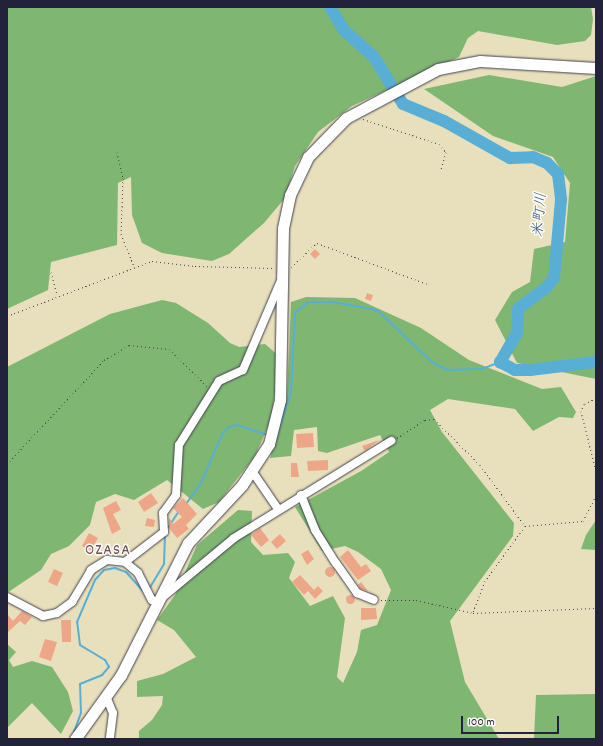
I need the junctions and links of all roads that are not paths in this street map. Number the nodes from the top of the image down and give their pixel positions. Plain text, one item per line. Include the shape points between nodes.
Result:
1 (596, 68) edge
2 (280, 283) junction
3 (391, 441) road end
4 (252, 471) junction
5 (301, 495) junction
6 (278, 509) junction
7 (125, 562) junction
8 (7, 597) edge
9 (374, 600) road end
10 (155, 601) junction
11 (106, 696) junction
12 (77, 736) edge
13 (110, 739) edge

1 - 2 street via 480,60 438,69 351,116 319,144 299,173 283,228
2 - 4 street via 280,400 269,444
2 - 7 street via 265,311 243,370 219,381 179,445 176,495 164,513 164,532
3 - 5 street
4 - 6 street
4 - 10 street via 188,543
5 - 6 street
5 - 9 street via 315,530 336,563 357,593
6 - 10 street via 222,547
7 - 8 street via 100,563 80,586 72,602 57,613 43,616
7 - 10 street via 141,578
10 - 11 street via 121,675
11 - 12 street
11 - 13 street via 113,713

